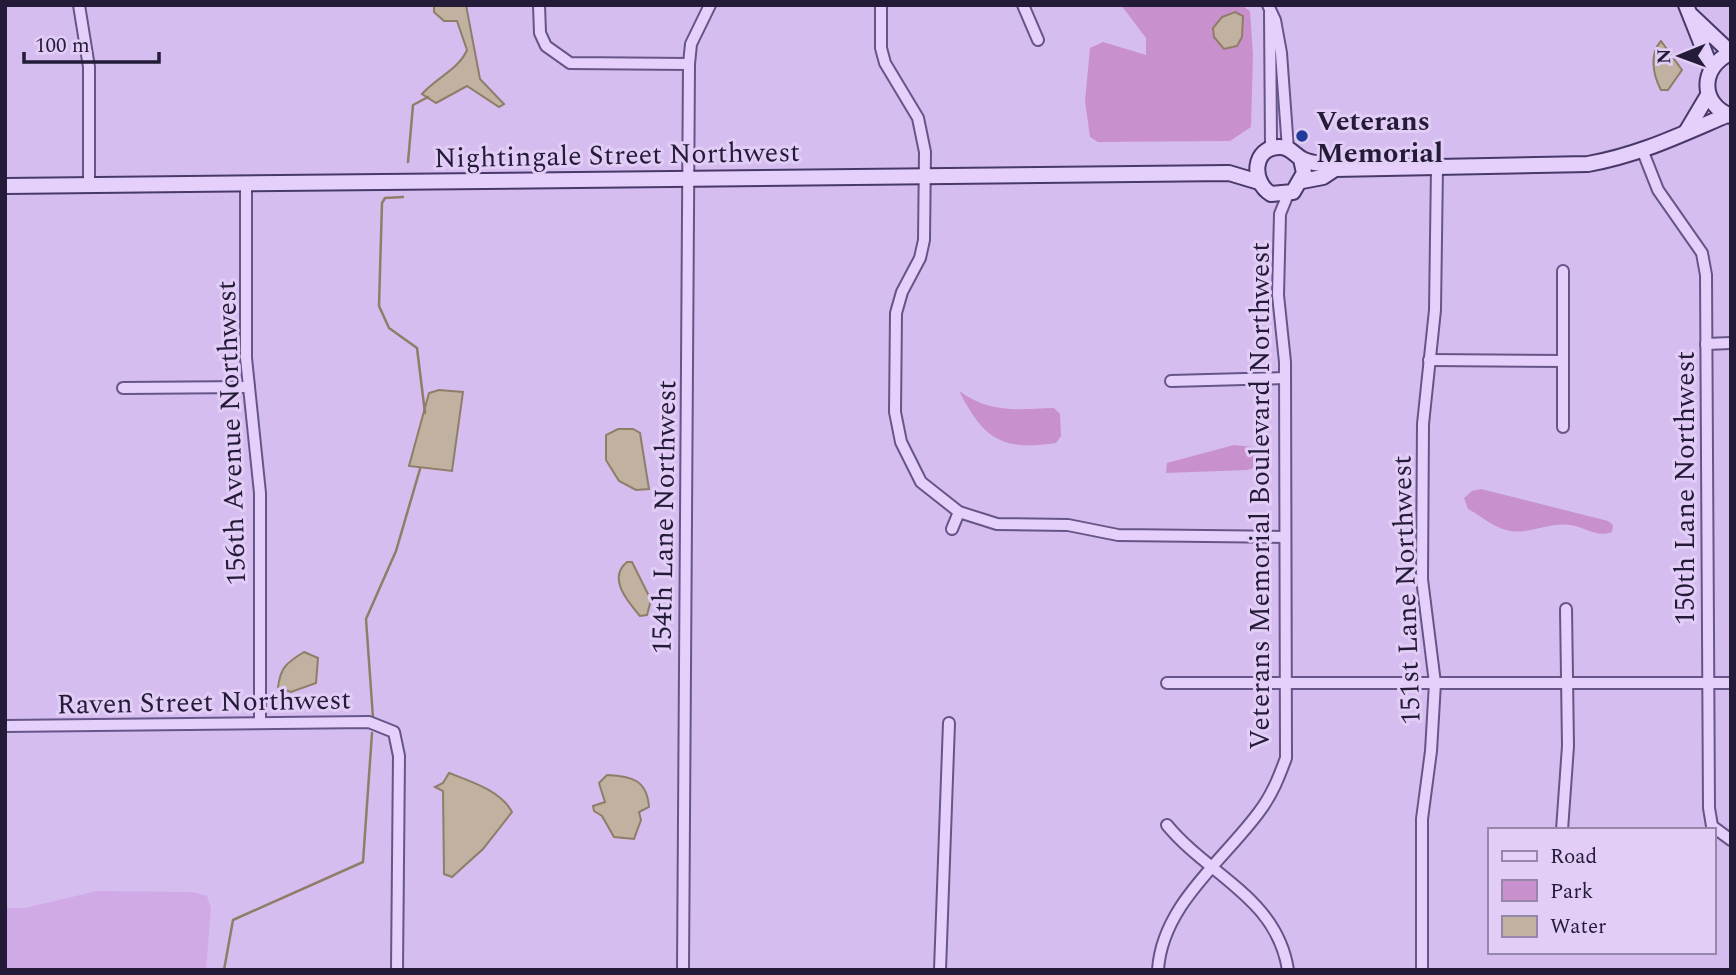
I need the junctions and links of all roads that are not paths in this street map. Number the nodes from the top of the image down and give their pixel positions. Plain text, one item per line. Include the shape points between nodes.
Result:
1 (79, 5) edge
2 (539, 5) edge
3 (710, 5) edge
4 (881, 5) edge
5 (1023, 5) edge
6 (1269, 9) edge
7 (1688, 10) edge
8 (1038, 40) dead end
9 (1731, 53) edge
10 (689, 65) junction
11 (1711, 68) junction
12 (1708, 95) junction
13 (1729, 116) edge
14 (1686, 132) junction
15 (1288, 149) junction
16 (1269, 150) junction
17 (1643, 152) junction
18 (1301, 159) junction
19 (1258, 162) junction
20 (1437, 167) junction
21 (1335, 169) junction
22 (1229, 173) junction
23 (925, 175) junction
24 (688, 178) junction
25 (1302, 181) junction
26 (1259, 183) junction
27 (246, 184) junction
28 (89, 185) junction
29 (5, 186) edge
30 (1271, 194) junction
31 (1288, 194) junction
32 (1280, 214) junction
33 (1563, 271) dead end
34 (1731, 343) edge
35 (1706, 344) junction
36 (1429, 360) junction
37 (1563, 361) junction
38 (1285, 378) junction
39 (1171, 381) dead end
40 (249, 387) junction
41 (123, 388) dead end
42 (1563, 427) dead end
43 (960, 512) junction
44 (952, 529) dead end
45 (1285, 537) junction
46 (1566, 609) dead end
47 (1568, 682) junction
48 (1167, 683) dead end
49 (1287, 683) junction
50 (1435, 683) junction
51 (1708, 683) junction
52 (1731, 683) edge
53 (260, 723) junction
54 (948, 723) dead end
55 (5, 726) edge
56 (1167, 825) dead end
57 (1562, 828) edge
58 (1714, 828) edge
59 (1212, 869) junction
60 (397, 970) edge
61 (683, 970) edge
62 (940, 970) edge
63 (1158, 970) edge
64 (1288, 970) edge
65 (1422, 970) edge

1 - 28 street via 89,67
2 - 10 street via 540,33 553,52 570,63
3 - 10 street, 154th Lane Northwest via 691,44
4 - 23 street via 885,63 918,118
5 - 8 street
6 - 15 street via 1281,53
6 - 16 street
7 - 9 street
7 - 11 street
9 - 11 street
10 - 24 street, 154th Lane Northwest
11 - 12 street
12 - 13 street
12 - 14 street
13 - 14 street
14 - 17 street
15 - 16 street
15 - 18 street
16 - 19 street, Nightingale Street Northwest
17 - 20 street via 1588,164
17 - 35 street, 150th Lane Northwest via 1658,190 1702,253
18 - 21 street via 1324,162
18 - 25 street
19 - 22 street, Nightingale Street Northwest
19 - 26 street
20 - 21 street
20 - 36 street, 151st Lane Northwest via 1435,310
21 - 25 street
22 - 23 street, Nightingale Street Northwest
22 - 26 street, Nightingale Street Northwest
23 - 24 street, Nightingale Street Northwest
23 - 43 street via 924,240 897,313 895,412 901,442 920,482
24 - 27 street, Nightingale Street Northwest
24 - 61 street, 154th Lane Northwest
25 - 31 street
26 - 30 street, Nightingale Street Northwest
27 - 28 street, Nightingale Street Northwest
27 - 40 street, 156th Avenue Northwest
28 - 29 street, Nightingale Street Northwest
30 - 31 street
30 - 32 street
31 - 32 street, Veterans Memorial Boulevard Northwest
32 - 38 street, Veterans Memorial Boulevard Northwest via 1278,314
33 - 37 street
34 - 35 street
35 - 51 street, 150th Lane Northwest
36 - 37 street
36 - 50 street, 151st Lane Northwest via 1423,424 1422,579
37 - 42 street
38 - 39 street
38 - 45 street, Veterans Memorial Boulevard Northwest
40 - 41 street
40 - 53 street, 156th Avenue Northwest via 260,493
43 - 44 street
43 - 45 street via 997,524 1068,525 1118,535
45 - 49 street, Veterans Memorial Boulevard Northwest
46 - 47 street
47 - 50 street
47 - 51 street
47 - 57 street
48 - 49 street
49 - 50 street
49 - 59 street, Veterans Memorial Boulevard Northwest via 1286,758 1277,783
50 - 65 street, 151st Lane Northwest via 1422,819
51 - 52 street
51 - 58 street, 150th Lane Northwest via 1709,808
53 - 55 street, Raven Street Northwest
53 - 60 street, Raven Street Northwest via 369,722 384,726 398,739
54 - 62 street
56 - 59 street
59 - 63 street, Veterans Memorial Boulevard Northwest via 1169,925
59 - 64 street via 1265,914

